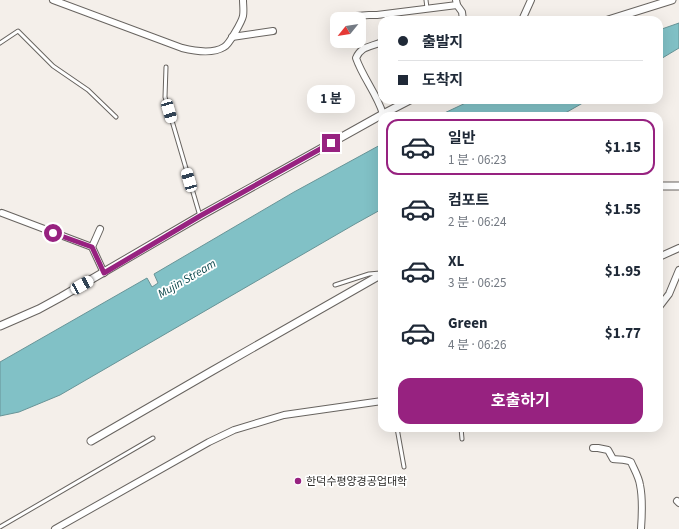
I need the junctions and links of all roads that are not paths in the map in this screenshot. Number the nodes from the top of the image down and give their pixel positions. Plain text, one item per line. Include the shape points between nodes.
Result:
1 (53, 0) edge
2 (243, 0) edge
3 (426, 0) edge
4 (531, 0) edge
5 (672, 0) edge
6 (456, 2) edge
7 (427, 8) junction
8 (366, 16) edge
9 (391, 16) edge
10 (462, 16) edge
11 (524, 16) edge
12 (621, 16) edge
13 (378, 17) edge
14 (273, 31) dead end
15 (232, 37) junction
16 (0, 43) edge
17 (378, 43) edge
18 (166, 66) dead end
19 (378, 101) edge
20 (402, 104) edge
21 (387, 112) edge
22 (116, 117) dead end
23 (378, 117) edge
24 (663, 186) edge
25 (679, 186) edge
26 (2, 213) dead end
27 (200, 216) junction
28 (100, 229) dead end
29 (92, 247) junction
30 (679, 248) edge
31 (663, 255) edge
32 (679, 270) edge
33 (104, 273) junction
34 (378, 274) edge
35 (378, 276) edge
36 (335, 285) dead end
37 (663, 302) edge
38 (0, 326) edge
39 (378, 402) edge
40 (398, 432) edge
41 (461, 432) edge
42 (153, 438) dead end
43 (462, 439) dead end
44 (91, 441) dead end
45 (593, 448) dead end
46 (404, 467) dead end
47 (0, 527) edge
48 (55, 529) edge
49 (641, 529) edge

1 - 15 street via 190,50 218,50 226,46
2 - 15 street via 243,16
3 - 7 lane
4 - 11 street
5 - 12 street
6 - 7 street
6 - 10 street
7 - 9 street
8 - 13 street
14 - 15 street
16 - 22 lane via 18,30 53,66 88,90
17 - 19 street via 366,47 356,58
18 - 27 lane via 165,97
20 - 21 street
23 - 27 street
24 - 25 street
26 - 29 street
27 - 33 street
28 - 29 street
29 - 33 street
30 - 31 street
32 - 37 street
33 - 38 street via 39,309
34 - 36 lane via 369,274
35 - 44 street
39 - 48 street via 284,415 234,430
40 - 46 lane
41 - 43 lane
42 - 47 lane
45 - 49 street via 608,450 613,459 631,462 642,495

